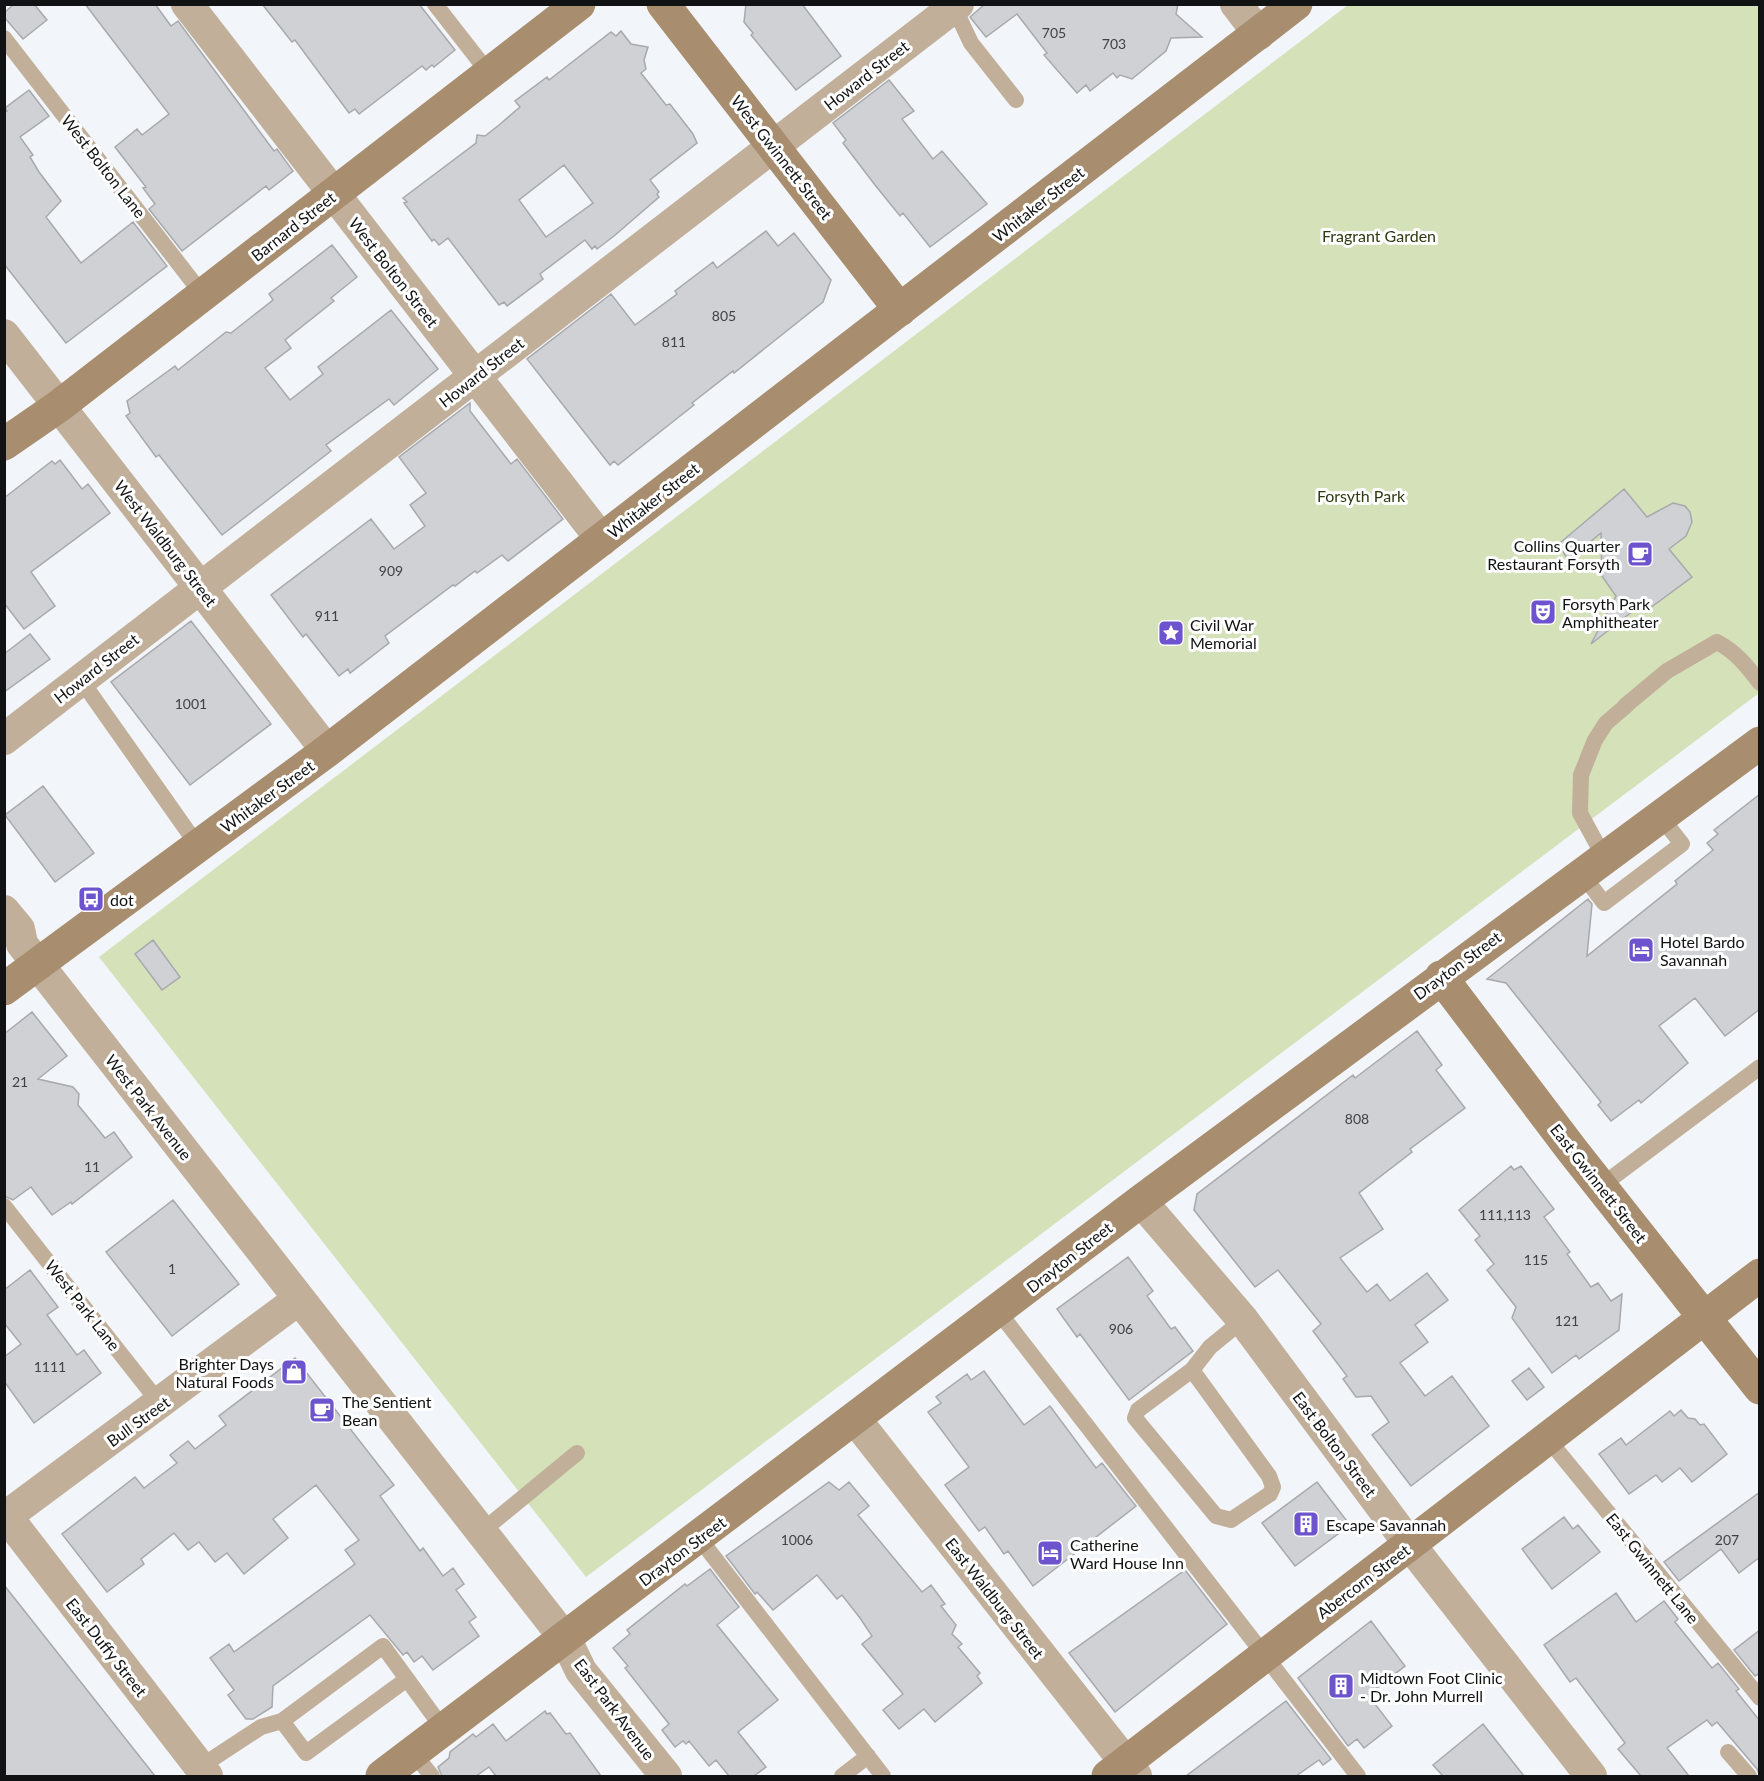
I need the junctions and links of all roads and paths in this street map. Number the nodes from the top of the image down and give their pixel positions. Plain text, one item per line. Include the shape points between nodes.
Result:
1 (187, 4) edge
2 (435, 4) edge
3 (579, 4) edge
4 (663, 4) edge
5 (1236, 4) edge
6 (1296, 4) edge
7 (956, 6) edge
8 (1259, 34) junction
9 (4, 38) edge
10 (488, 72) junction
11 (1016, 100) dead end
12 (774, 147) junction
13 (334, 194) junction
14 (203, 295) junction
15 (900, 310) junction
16 (4, 335) edge
17 (475, 376) junction
18 (59, 406) junction
19 (4, 444) edge
20 (602, 540) junction
21 (200, 588) junction
22 (81, 680) junction
23 (1760, 683) edge
24 (4, 739) edge
25 (1760, 743) edge
26 (327, 751) junction
27 (1660, 816) junction
28 (198, 846) junction
29 (1593, 866) junction
30 (4, 911) edge
31 (38, 964) junction
32 (1441, 977) junction
33 (4, 989) edge
34 (1760, 1067) edge
35 (1601, 1186) junction
36 (1141, 1201) junction
37 (4, 1206) edge
38 (1760, 1275) edge
39 (306, 1308) junction
40 (998, 1311) junction
41 (1704, 1318) junction
42 (1243, 1320) junction
43 (1192, 1370) junction
44 (1760, 1388) edge
45 (161, 1404) junction
46 (855, 1419) junction
47 (1547, 1438) junction
48 (577, 1454) dead end
49 (5, 1516) edge
50 (481, 1532) junction
51 (699, 1538) junction
52 (1410, 1545) junction
53 (566, 1640) junction
54 (1265, 1656) junction
55 (407, 1679) junction
56 (1757, 1688) edge
57 (282, 1720) junction
58 (444, 1730) junction
59 (1728, 1752) dead end
60 (868, 1756) junction
61 (423, 1765) edge
62 (204, 1772) edge
63 (1123, 1772) edge
64 (382, 1776) edge
65 (666, 1776) edge
66 (842, 1776) edge
67 (883, 1776) edge
68 (1358, 1776) edge
69 (1591, 1776) edge
70 (1749, 1776) edge

1 - 13 street, West Bolton Street
2 - 10 lane
3 - 10 main road, Barnard Street
4 - 12 main road, West Gwinnett Street
5 - 8 street
6 - 8 main road, Whitaker Street
7 - 11 lane via 971,43
7 - 12 street, Howard Street
8 - 15 main road, Whitaker Street
9 - 14 lane, West Bolton Lane
10 - 13 main road, Barnard Street
12 - 15 main road, West Gwinnett Street
12 - 17 street, Howard Street
13 - 14 main road, Barnard Street
13 - 17 street, West Bolton Street
14 - 18 main road, Barnard Street
15 - 20 main road, Whitaker Street
16 - 18 street, West Waldburg Street
17 - 20 street, West Bolton Street
17 - 21 street, Howard Street
18 - 19 main road, Barnard Street
18 - 21 street, West Waldburg Street
20 - 26 main road, Whitaker Street
21 - 22 street, Howard Street
21 - 26 street, West Waldburg Street
22 - 24 street, Howard Street
22 - 28 lane
23 - 29 lane via 1729,648 1717,642 1667,670 1606,723 1581,775 1580,813 1590,836
25 - 27 main road, Drayton Street
26 - 28 main road, Whitaker Street
27 - 29 main road, Drayton Street
27 - 29 lane via 1682,844 1604,903
28 - 31 main road, Whitaker Street
29 - 32 main road, Drayton Street
30 - 31 street, West Park Avenue via 20,929 22,944
31 - 33 main road, Whitaker Street
31 - 39 street, West Park Avenue
32 - 35 main road, East Gwinnett Street
32 - 36 main road, Drayton Street
34 - 35 lane
35 - 41 main road, East Gwinnett Street
36 - 40 main road, Drayton Street
36 - 42 street, East Bolton Street
37 - 45 lane, West Park Lane
38 - 41 main road, Abercorn Street
39 - 45 street, Bull Street
39 - 50 street
40 - 46 main road, Drayton Street
40 - 54 lane
41 - 44 main road, East Gwinnett Street
41 - 47 main road, Abercorn Street
42 - 43 lane via 1210,1347
42 - 52 street, East Bolton Street
43 - 43 lane via 1138,1410 1135,1418 1216,1516 1231,1520 1270,1494 1273,1487
45 - 49 street, Bull Street
46 - 51 main road, Drayton Street
46 - 63 street, East Waldburg Street
47 - 52 main road, Abercorn Street
47 - 56 lane, East Gwinnett Lane
48 - 50 lane
49 - 62 street, East Duffy Street
50 - 53 street, East Park Avenue
51 - 53 main road, Drayton Street
51 - 60 lane
52 - 54 main road, Abercorn Street
52 - 69 street, East Bolton Street
53 - 58 main road, Drayton Street
53 - 65 street, East Park Avenue via 581,1671
54 - 63 main road, Abercorn Street
54 - 68 lane
55 - 57 lane via 383,1646
55 - 57 lane via 306,1753
55 - 58 lane
57 - 62 lane via 261,1727
58 - 61 main road, Drayton Street
59 - 70 lane
60 - 66 lane
60 - 67 lane
61 - 64 main road, Drayton Street

